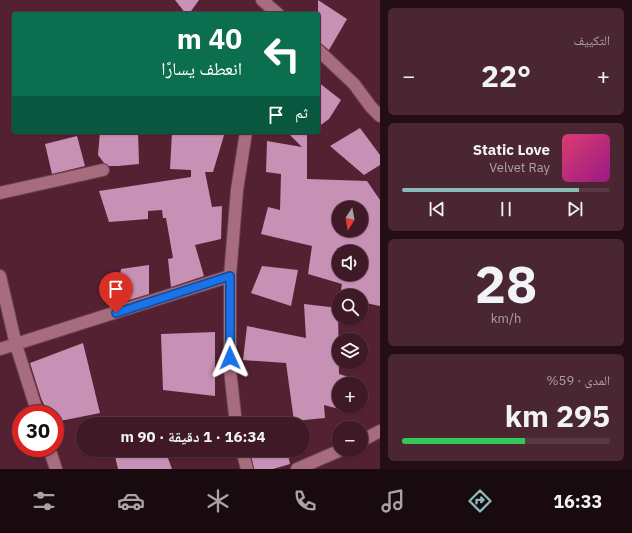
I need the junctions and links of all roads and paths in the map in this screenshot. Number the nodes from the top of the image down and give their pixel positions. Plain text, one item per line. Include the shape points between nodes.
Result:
1 (262, 0) edge
2 (275, 12) edge
3 (320, 52) edge
4 (380, 116) edge
5 (246, 134) edge
6 (103, 170) dead end
7 (0, 193) edge
8 (0, 276) edge
9 (230, 276) junction
10 (16, 345) junction
11 (0, 349) edge
12 (35, 405) edge
13 (235, 417) edge
14 (380, 431) edge
15 (368, 437) edge
16 (332, 454) edge
17 (52, 457) edge
18 (244, 457) edge
19 (56, 469) edge
20 (247, 469) edge
21 (298, 469) edge

1 - 2 street
3 - 4 street via 354,84
5 - 9 street via 237,190
6 - 7 street
8 - 10 street
9 - 10 street
9 - 13 street via 230,370
10 - 11 street
10 - 12 street
14 - 15 street
16 - 21 street
17 - 19 street
18 - 20 street

